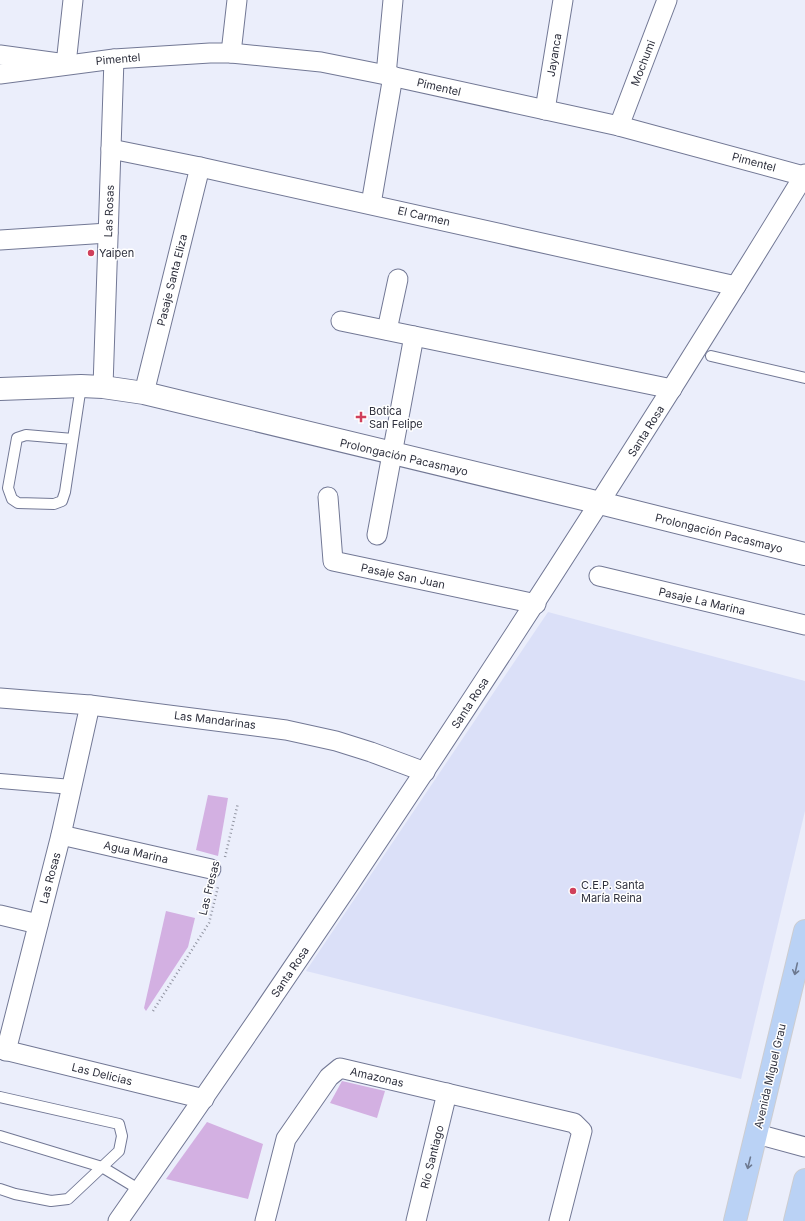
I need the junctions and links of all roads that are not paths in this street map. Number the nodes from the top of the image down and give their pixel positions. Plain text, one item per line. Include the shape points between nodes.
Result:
1 (73, 0) edge
2 (237, 0) edge
3 (393, 0) edge
4 (563, 0) edge
5 (667, 0) edge
6 (230, 53) junction
7 (0, 55) edge
8 (114, 58) junction
9 (66, 64) junction
10 (0, 74) edge
11 (389, 75) junction
12 (545, 110) junction
13 (619, 126) junction
14 (111, 149) junction
15 (200, 167) junction
16 (804, 175) edge
17 (370, 204) junction
18 (108, 233) junction
19 (0, 240) edge
20 (398, 279) dead end
21 (736, 286) junction
22 (341, 321) dead end
23 (386, 330) junction
24 (414, 336) junction
25 (711, 356) dead end
26 (805, 378) edge
27 (82, 386) junction
28 (104, 387) junction
29 (0, 389) edge
30 (672, 389) junction
31 (144, 393) junction
32 (73, 439) junction
33 (391, 454) junction
34 (328, 498) dead end
35 (600, 503) junction
36 (377, 534) dead end
37 (805, 554) edge
38 (599, 576) dead end
39 (536, 604) junction
40 (805, 625) edge
41 (0, 698) edge
42 (90, 705) junction
43 (425, 772) junction
44 (0, 781) edge
45 (72, 787) junction
46 (61, 835) junction
47 (218, 871) road end
48 (0, 915) edge
49 (38, 924) junction
50 (805, 931) edge
51 (3, 1050) edge
52 (447, 1093) junction
53 (0, 1097) edge
54 (204, 1099) junction
55 (757, 1134) junction
56 (0, 1136) edge
57 (805, 1147) edge
58 (102, 1167) junction
59 (805, 1180) edge
60 (0, 1189) edge
61 (140, 1190) junction
62 (118, 1221) edge
63 (265, 1221) edge
64 (416, 1221) edge
65 (559, 1221) edge
66 (735, 1221) edge
67 (795, 1221) edge

1 - 9 street
2 - 6 street
3 - 11 street
4 - 12 street, Jayanca
5 - 13 street, Mochumi
6 - 8 street, Pimentel
6 - 11 street, Pimentel via 321,62
7 - 9 street, Pimentel
8 - 9 street, Pimentel
8 - 14 street, Las Rosas
9 - 10 street, Pimentel
11 - 12 street, Pimentel
11 - 17 street
12 - 13 street, Pimentel
13 - 16 street, Pimentel
14 - 15 street, El Carmen
14 - 18 street, Las Rosas
15 - 17 street, El Carmen
15 - 31 street, Pasaje Santa Eliza
16 - 21 street, Santa Rosa
17 - 21 street, El Carmen
18 - 19 street
18 - 28 street, Las Rosas
20 - 23 street
21 - 30 street, Santa Rosa
22 - 23 street
23 - 24 street
24 - 30 street
24 - 33 street
25 - 26 lane
27 - 28 street, Prolongación Pacasmayo
27 - 29 street, Prolongación Pacasmayo
27 - 32 lane
28 - 31 street, Prolongación Pacasmayo
30 - 35 street, Santa Rosa
31 - 33 street, Prolongación Pacasmayo
32 - 32 lane via 62,501 54,504 18,503 12,499 8,488 17,438 26,435
33 - 35 street, Prolongación Pacasmayo
33 - 36 street
34 - 39 street, Pasaje San Juan via 333,560
35 - 37 street, Prolongación Pacasmayo
35 - 39 street, Santa Rosa
38 - 40 street, Pasaje La Marina
39 - 43 street, Santa Rosa
41 - 42 street, Las Mandarinas
42 - 43 street, Las Mandarinas via 286,730 336,741
42 - 45 street, Las Rosas
43 - 54 street, Santa Rosa
44 - 45 street
45 - 46 street, Las Rosas
46 - 47 street, Agua Marina
46 - 49 street, Las Rosas
48 - 49 street
49 - 51 street, Las Rosas
50 -> 55 main road, Avenida Miguel Grau
51 - 54 street, Las Delicias
52 - 63 street, Amazonas via 340,1068 329,1077 286,1139
52 - 64 street, Río Santiago
52 - 65 street, Amazonas via 574,1123 582,1131
53 - 58 lane via 119,1124 122,1136 120,1151
54 - 61 street, Santa Rosa
55 - 57 street
55 -> 66 main road, Avenida Miguel Grau
56 - 58 lane
58 - 60 lane via 68,1199 51,1201
58 - 61 lane
59 - 67 main road
61 - 62 street, Santa Rosa

